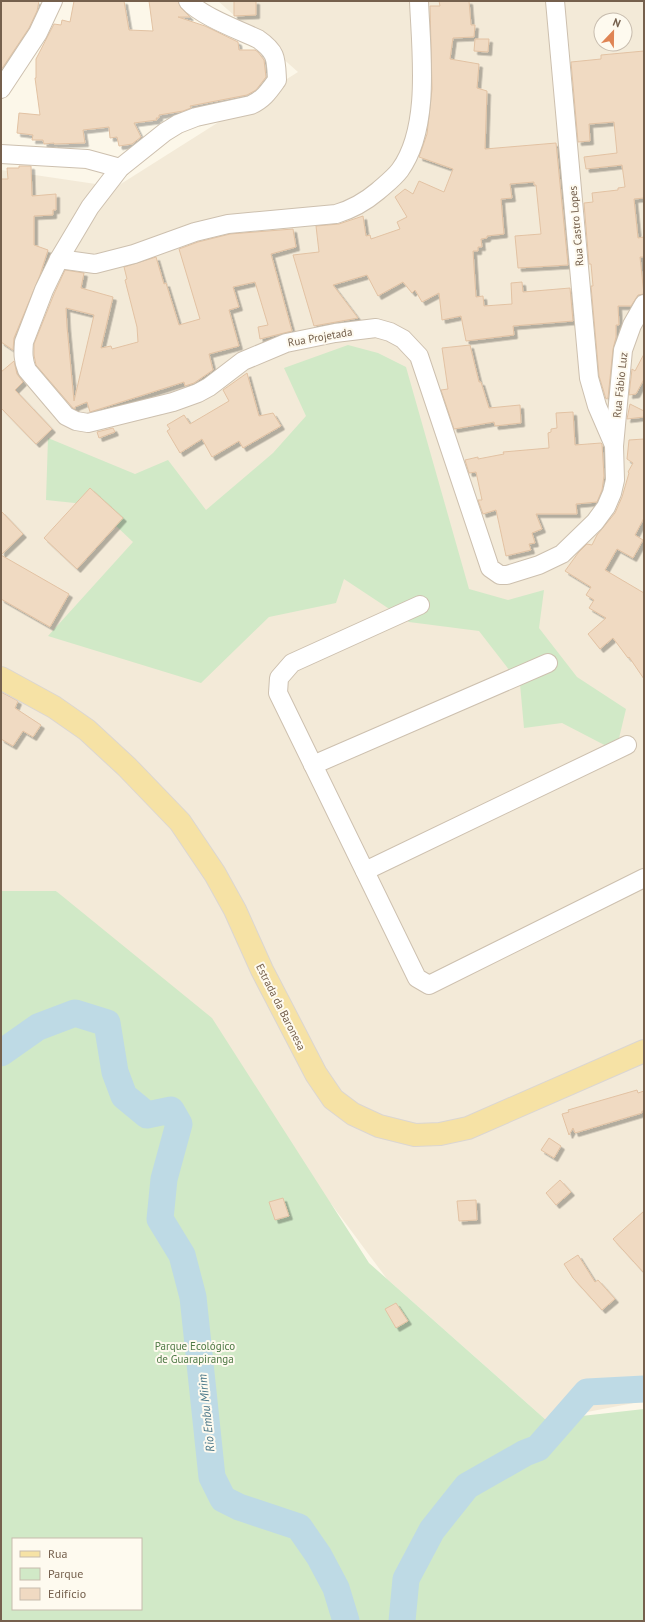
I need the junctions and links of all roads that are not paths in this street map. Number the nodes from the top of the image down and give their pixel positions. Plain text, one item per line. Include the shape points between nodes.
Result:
1 (52, 1) edge
2 (188, 1) edge
3 (419, 1) edge
4 (555, 1) edge
5 (1, 89) edge
6 (1, 154) edge
7 (120, 168) junction
8 (59, 259) junction
9 (644, 304) edge
10 (614, 446) junction
11 (420, 605) dead end
12 (548, 663) dead end
13 (1, 678) edge
14 (628, 745) dead end
15 (313, 765) junction
16 (365, 871) junction
17 (644, 878) edge
18 (644, 1051) edge

1 - 5 street via 38,33
2 - 7 street, Rua Projetada via 206,14 258,39 272,50 276,58 277,80 259,101 196,117 165,132
3 - 8 street via 421,67 418,132 401,169 394,178 362,204 336,214 228,224 95,264
4 - 10 street, Rua Castro Lopes via 589,378 597,406
6 - 7 street via 87,159
7 - 8 street, Rua Projetada via 90,207
8 - 10 street, Rua Projetada via 24,342 24,361 27,370 66,416 76,421 88,423 173,402 198,393 243,360 286,343 376,328 403,339 419,356 490,568 494,573 507,575 539,566 562,554 595,522 612,493 615,480
9 - 10 street, Rua Fábio Luz via 632,325 623,350
11 - 15 street via 292,663 279,678 278,693
12 - 15 street
13 - 18 main road, Estrada da Baronesa via 54,707 87,730 180,822 215,874 235,910 262,970 316,1074 333,1099 353,1114 379,1126 415,1135 440,1134 468,1128
14 - 16 street
15 - 16 street
16 - 17 street via 417,978 429,985

